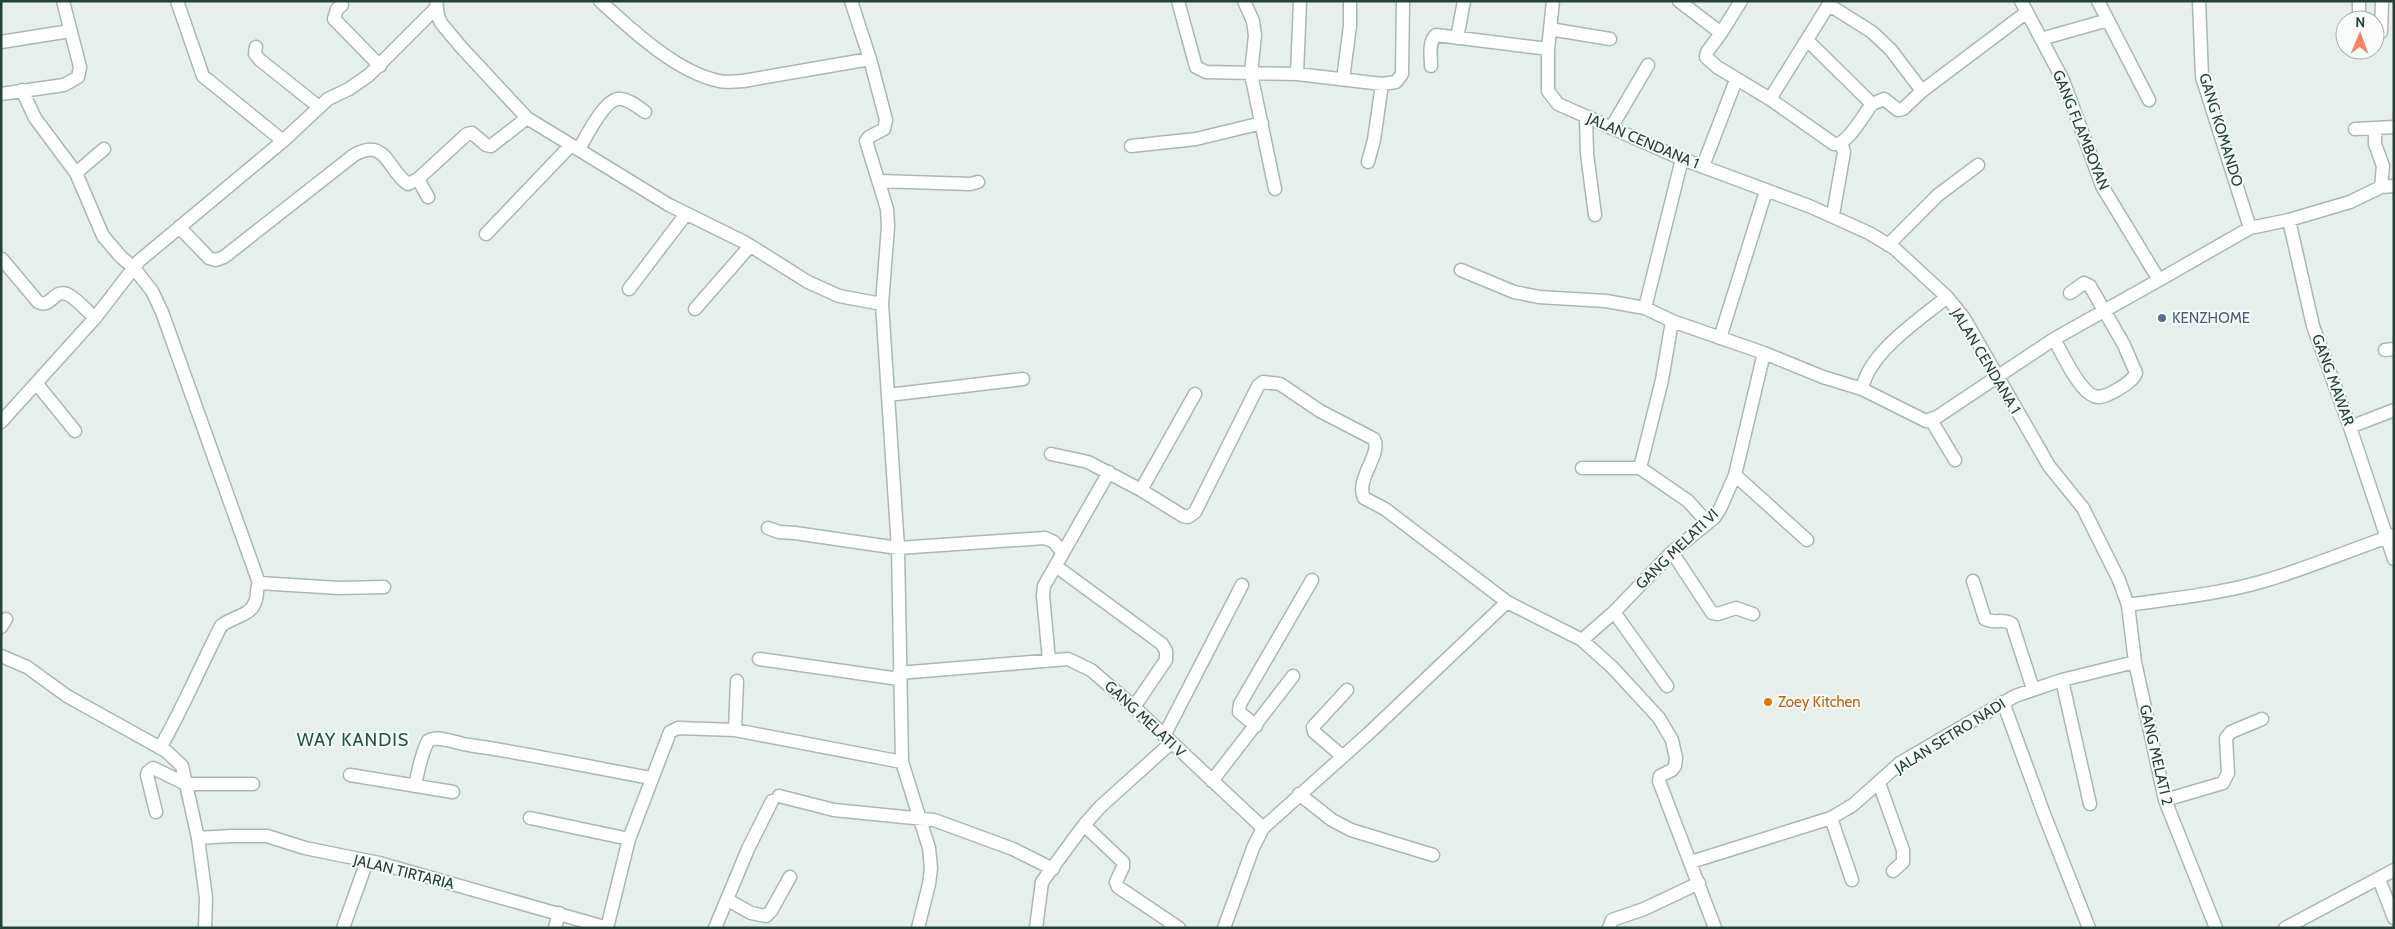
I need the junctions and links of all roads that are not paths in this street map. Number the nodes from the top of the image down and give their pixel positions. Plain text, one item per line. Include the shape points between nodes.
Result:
1 (63, 1) edge
2 (177, 1) edge
3 (600, 1) edge
4 (851, 1) edge
5 (1178, 1) edge
6 (1244, 1) edge
7 (1300, 1) edge
8 (1350, 1) edge
9 (1403, 1) edge
10 (1464, 1) edge
11 (1553, 1) edge
12 (1679, 1) edge
13 (1741, 1) edge
14 (2098, 1) edge
15 (2199, 1) edge
16 (1830, 3) edge
17 (342, 5) dead end
18 (436, 5) edge
19 (2024, 6) edge
20 (2108, 20) junction
21 (1550, 29) junction
22 (70, 31) junction
23 (1721, 33) junction
24 (1457, 38) junction
25 (1610, 39) dead end
26 (2041, 39) junction
27 (1807, 40) junction
28 (1, 42) edge
29 (256, 47) dead end
30 (1548, 49) junction
31 (870, 59) junction
32 (380, 66) junction
33 (1431, 66) dead end
34 (1648, 66) dead end
35 (1251, 74) junction
36 (1297, 74) junction
37 (1343, 79) junction
38 (1736, 80) junction
39 (1382, 84) junction
40 (22, 90) junction
41 (1922, 91) junction
42 (1, 94) edge
43 (1770, 99) junction
44 (2149, 100) dead end
45 (1872, 104) junction
46 (319, 107) junction
47 (645, 112) dead end
48 (1586, 117) junction
49 (527, 118) junction
50 (1262, 123) junction
51 (2394, 127) edge
52 (1611, 128) junction
53 (2376, 128) junction
54 (2355, 129) dead end
55 (283, 142) junction
56 (1841, 143) junction
57 (1131, 146) dead end
58 (575, 147) junction
59 (104, 148) dead end
60 (1682, 158) junction
61 (1368, 162) dead end
62 (1978, 165) dead end
63 (1703, 166) junction
64 (76, 173) junction
65 (418, 179) junction
66 (879, 181) junction
67 (978, 182) dead end
68 (2387, 186) edge
69 (1275, 188) dead end
70 (1766, 191) junction
71 (428, 197) dead end
72 (686, 214) junction
73 (1594, 215) dead end
74 (1833, 215) junction
75 (2289, 220) junction
76 (179, 227) junction
77 (2250, 228) junction
78 (486, 234) dead end
79 (1888, 245) junction
80 (750, 246) junction
81 (2, 259) edge
82 (134, 268) junction
83 (1461, 270) dead end
84 (2159, 280) junction
85 (629, 289) dead end
86 (2070, 293) dead end
87 (1948, 297) junction
88 (882, 304) junction
89 (1645, 308) junction
90 (695, 309) dead end
91 (2106, 311) junction
92 (95, 318) junction
93 (1672, 321) junction
94 (1720, 338) junction
95 (2054, 339) junction
96 (1764, 353) junction
97 (1998, 377) junction
98 (1023, 379) dead end
99 (37, 384) junction
100 (1862, 389) junction
101 (888, 394) junction
102 (1195, 394) dead end
103 (2394, 410) edge
104 (1932, 420) junction
105 (1, 422) edge
106 (2350, 427) junction
107 (74, 431) dead end
108 (1050, 454) dead end
109 (1954, 460) dead end
110 (1582, 468) dead end
111 (1640, 468) junction
112 (1109, 472) junction
113 (1735, 475) junction
114 (1141, 490) junction
115 (1707, 522) junction
116 (768, 528) dead end
117 (2390, 536) edge
118 (1807, 540) dead end
119 (898, 548) junction
120 (1063, 552) junction
121 (1672, 552) junction
122 (2394, 559) edge
123 (1056, 567) junction
124 (1312, 580) dead end
125 (1973, 580) dead end
126 (259, 583) junction
127 (1242, 585) dead end
128 (384, 586) dead end
129 (1507, 602) junction
130 (2128, 605) junction
131 (1614, 612) junction
132 (1753, 614) dead end
133 (1582, 640) junction
134 (1, 656) edge
135 (759, 659) dead end
136 (1049, 660) junction
137 (2135, 662) junction
138 (899, 676) junction
139 (1293, 676) dead end
140 (2062, 680) junction
141 (737, 681) dead end
142 (1667, 686) dead end
143 (2033, 689) junction
144 (1347, 690) dead end
145 (2003, 702) junction
146 (1134, 707) junction
147 (2262, 719) dead end
148 (1256, 726) junction
149 (735, 730) junction
150 (1167, 740) junction
151 (160, 748) junction
152 (1342, 756) junction
153 (902, 762) junction
154 (350, 775) dead end
155 (651, 778) junction
156 (1212, 781) junction
157 (1879, 783) junction
158 (186, 784) junction
159 (253, 784) dead end
160 (415, 786) junction
161 (453, 792) dead end
162 (1299, 794) junction
163 (2165, 800) junction
164 (2090, 804) dead end
165 (156, 812) dead end
166 (530, 818) dead end
167 (1831, 818) junction
168 (921, 819) junction
169 (1084, 825) junction
170 (1263, 828) junction
171 (198, 838) junction
172 (629, 839) junction
173 (1433, 855) dead end
174 (367, 861) junction
175 (1691, 862) junction
176 (1052, 869) junction
177 (2394, 870) edge
178 (1893, 871) dead end
179 (790, 877) dead end
180 (2379, 879) junction
181 (1852, 880) dead end
182 (1699, 883) junction
183 (728, 900) junction
184 (559, 913) junction
185 (2394, 918) edge
186 (205, 928) edge
187 (343, 928) edge
188 (555, 928) edge
189 (608, 928) edge
190 (715, 928) edge
191 (918, 928) edge
192 (1036, 928) edge
193 (1179, 928) edge
194 (1224, 928) edge
195 (1610, 928) edge
196 (1715, 928) edge
197 (2090, 928) edge
198 (2216, 928) edge
199 (2285, 928) edge

1 - 22 street
2 - 55 street via 203,76
3 - 31 street via 679,64 721,82
4 - 31 street
5 - 35 street via 1196,67 1215,74
6 - 35 street via 1255,35
7 - 36 street
8 - 37 street
9 - 39 street via 1402,74 1396,82
10 - 24 street
11 - 21 street, JALAN CENDANA 1
12 - 23 street
13 - 23 street
14 - 20 street
15 - 77 street, GANG KOMANDO via 2202,77
16 - 27 street
16 - 41 street via 1872,32 1891,50
17 - 32 street via 334,18
18 - 32 street
18 - 49 street via 441,23
19 - 26 street, GANG FLAMBOYAN
19 - 41 street
20 - 26 street
20 - 44 street
21 - 25 street
21 - 30 street, JALAN CENDANA 1
22 - 28 street
22 - 40 street via 80,67 78,77 64,85
23 - 38 street via 1706,57
24 - 30 street
24 - 33 street via 1436,35 1432,38
26 - 84 street, GANG FLAMBOYAN via 2070,98 2102,186
27 - 43 street
27 - 45 street
29 - 46 street via 255,54 260,60
30 - 48 street, JALAN CENDANA 1 via 1548,91 1551,97 1558,104
31 - 66 street via 886,120 884,129 866,141
32 - 46 street
34 - 52 street
35 - 36 street
35 - 50 street
36 - 37 street
37 - 39 street
38 - 43 street
38 - 63 street
39 - 61 street
40 - 42 street
40 - 64 street via 34,118
41 - 45 street via 1903,109 1898,110 1884,99
43 - 56 street via 1827,140 1837,145
45 - 56 street
46 - 55 street
47 - 58 street via 633,103 614,99
48 - 52 street, JALAN CENDANA 1
48 - 73 street
49 - 58 street
49 - 65 street via 491,146 472,133 467,134
50 - 57 street via 1196,139
50 - 69 street
51 - 53 street
52 - 60 street, JALAN CENDANA 1
53 - 54 street
53 - 68 street via 2375,144
55 - 76 street
56 - 74 street via 1844,152
58 - 72 street
58 - 78 street
59 - 64 street
60 - 63 street, JALAN CENDANA 1
60 - 89 street
62 - 79 street via 1938,195
63 - 70 street, JALAN CENDANA 1
64 - 82 street via 104,236
65 - 71 street
65 - 76 street via 408,184 402,180 381,152 369,149 354,155 216,260 210,258
66 - 67 street
66 - 88 street via 888,226
68 - 75 street via 2350,202
70 - 74 street, JALAN CENDANA 1
70 - 94 street
72 - 80 street
72 - 85 street
74 - 79 street, JALAN CENDANA 1
75 - 77 street
75 - 106 street, GANG MAWAR via 2313,326
76 - 82 street
77 - 84 street
79 - 87 street, JALAN CENDANA 1
80 - 88 street via 808,282 839,296
80 - 90 street
81 - 92 street via 38,302 48,304 54,296 68,294
82 - 92 street
82 - 126 street via 152,291 162,312
83 - 89 street via 1514,292
84 - 91 street
86 - 91 street via 2087,283
87 - 97 street, JALAN CENDANA 1
87 - 100 street via 1878,358 1864,378
88 - 101 street
89 - 93 street
91 - 95 street
91 - 95 street via 2136,373 2118,389 2094,397 2086,391
92 - 99 street
93 - 94 street
93 - 111 street via 1662,380
94 - 96 street
95 - 97 street
96 - 100 street
96 - 113 street, GANG MELATI VI
97 - 104 street
97 - 130 street, JALAN CENDANA 1 via 2049,466 2083,508
98 - 101 street
99 - 105 street
99 - 107 street
100 - 104 street via 1919,420
101 - 119 street
102 - 114 street
103 - 106 street
104 - 109 street
106 - 117 street, GANG MAWAR
108 - 112 street via 1088,462
110 - 111 street
111 - 115 street via 1688,501
112 - 114 street
112 - 120 street
113 - 115 street, GANG MELATI VI via 1720,509
113 - 118 street
114 - 129 street via 1183,516 1193,514 1258,386 1263,382 1280,384 1320,411 1374,439 1374,452 1362,487 1364,498 1385,509
115 - 121 street, GANG MELATI VI
116 - 119 street
117 - 122 street, GANG MAWAR
117 - 130 street via 2263,581 2217,592
119 - 120 street via 1045,538
119 - 138 street
120 - 123 street
121 - 131 street, GANG MELATI VI
121 - 132 street via 1712,613 1732,608
123 - 136 street via 1044,586 1043,596
123 - 146 street via 1162,644 1166,651 1166,660
124 - 148 street via 1240,704 1239,712
125 - 143 street via 1985,619 1991,622 2007,620 2012,624
126 - 128 street via 339,588
126 - 151 street via 250,611 221,626
127 - 150 street
129 - 133 street
129 - 152 street
130 - 137 street, GANG MELATI 2
131 - 133 street, GANG MELATI VI
131 - 142 street
133 - 175 street via 1660,718 1672,740 1675,766 1660,776 1659,781
134 - 151 street via 28,668 67,696
135 - 138 street, GANG MELATI V
136 - 138 street, GANG MELATI V
136 - 146 street, GANG MELATI V via 1078,662
137 - 140 street, JALAN SETRO NADI
137 - 163 street, GANG MELATI 2
138 - 153 street
139 - 148 street
140 - 143 street, JALAN SETRO NADI
140 - 164 street
141 - 149 street
143 - 145 street, JALAN SETRO NADI
144 - 152 street via 1313,727 1314,732
145 - 157 street, JALAN SETRO NADI via 1900,763
145 - 197 street
146 - 150 street, GANG MELATI V
147 - 163 street via 2231,732 2226,738 2228,773 2223,783
148 - 156 street
149 - 153 street
149 - 155 street via 678,728 670,732
150 - 156 street, GANG MELATI V
150 - 169 street
151 - 158 street via 182,766
152 - 162 street
153 - 168 street
154 - 160 street
155 - 160 street via 436,738 428,741 425,747
155 - 172 street
156 - 170 street, GANG MELATI V
157 - 167 street, JALAN SETRO NADI
157 - 178 street via 1903,850 1903,862
158 - 159 street
158 - 165 street via 158,768 151,769 148,775
158 - 171 street
160 - 161 street
162 - 170 street
162 - 173 street via 1332,820 1351,830
163 - 198 street, GANG MELATI 2
166 - 172 street
167 - 175 street, JALAN SETRO NADI
167 - 181 street
168 - 176 street via 970,832
168 - 183 street via 834,810 775,798 748,849
168 - 191 street via 929,848 930,868
169 - 176 street
169 - 193 street via 1123,862 1116,882 1118,887
170 - 194 street
171 - 174 street, JALAN TIRTARIA via 267,836
171 - 186 street via 206,898
172 - 189 street
174 - 184 street, JALAN TIRTARIA
174 - 187 street
175 - 182 street
176 - 192 street via 1042,882
177 - 180 street
179 - 183 street via 766,916 751,913
180 - 185 street
180 - 199 street
182 - 195 street via 1612,920
182 - 196 street
183 - 190 street
184 - 188 street
184 - 189 street, JALAN TIRTARIA

